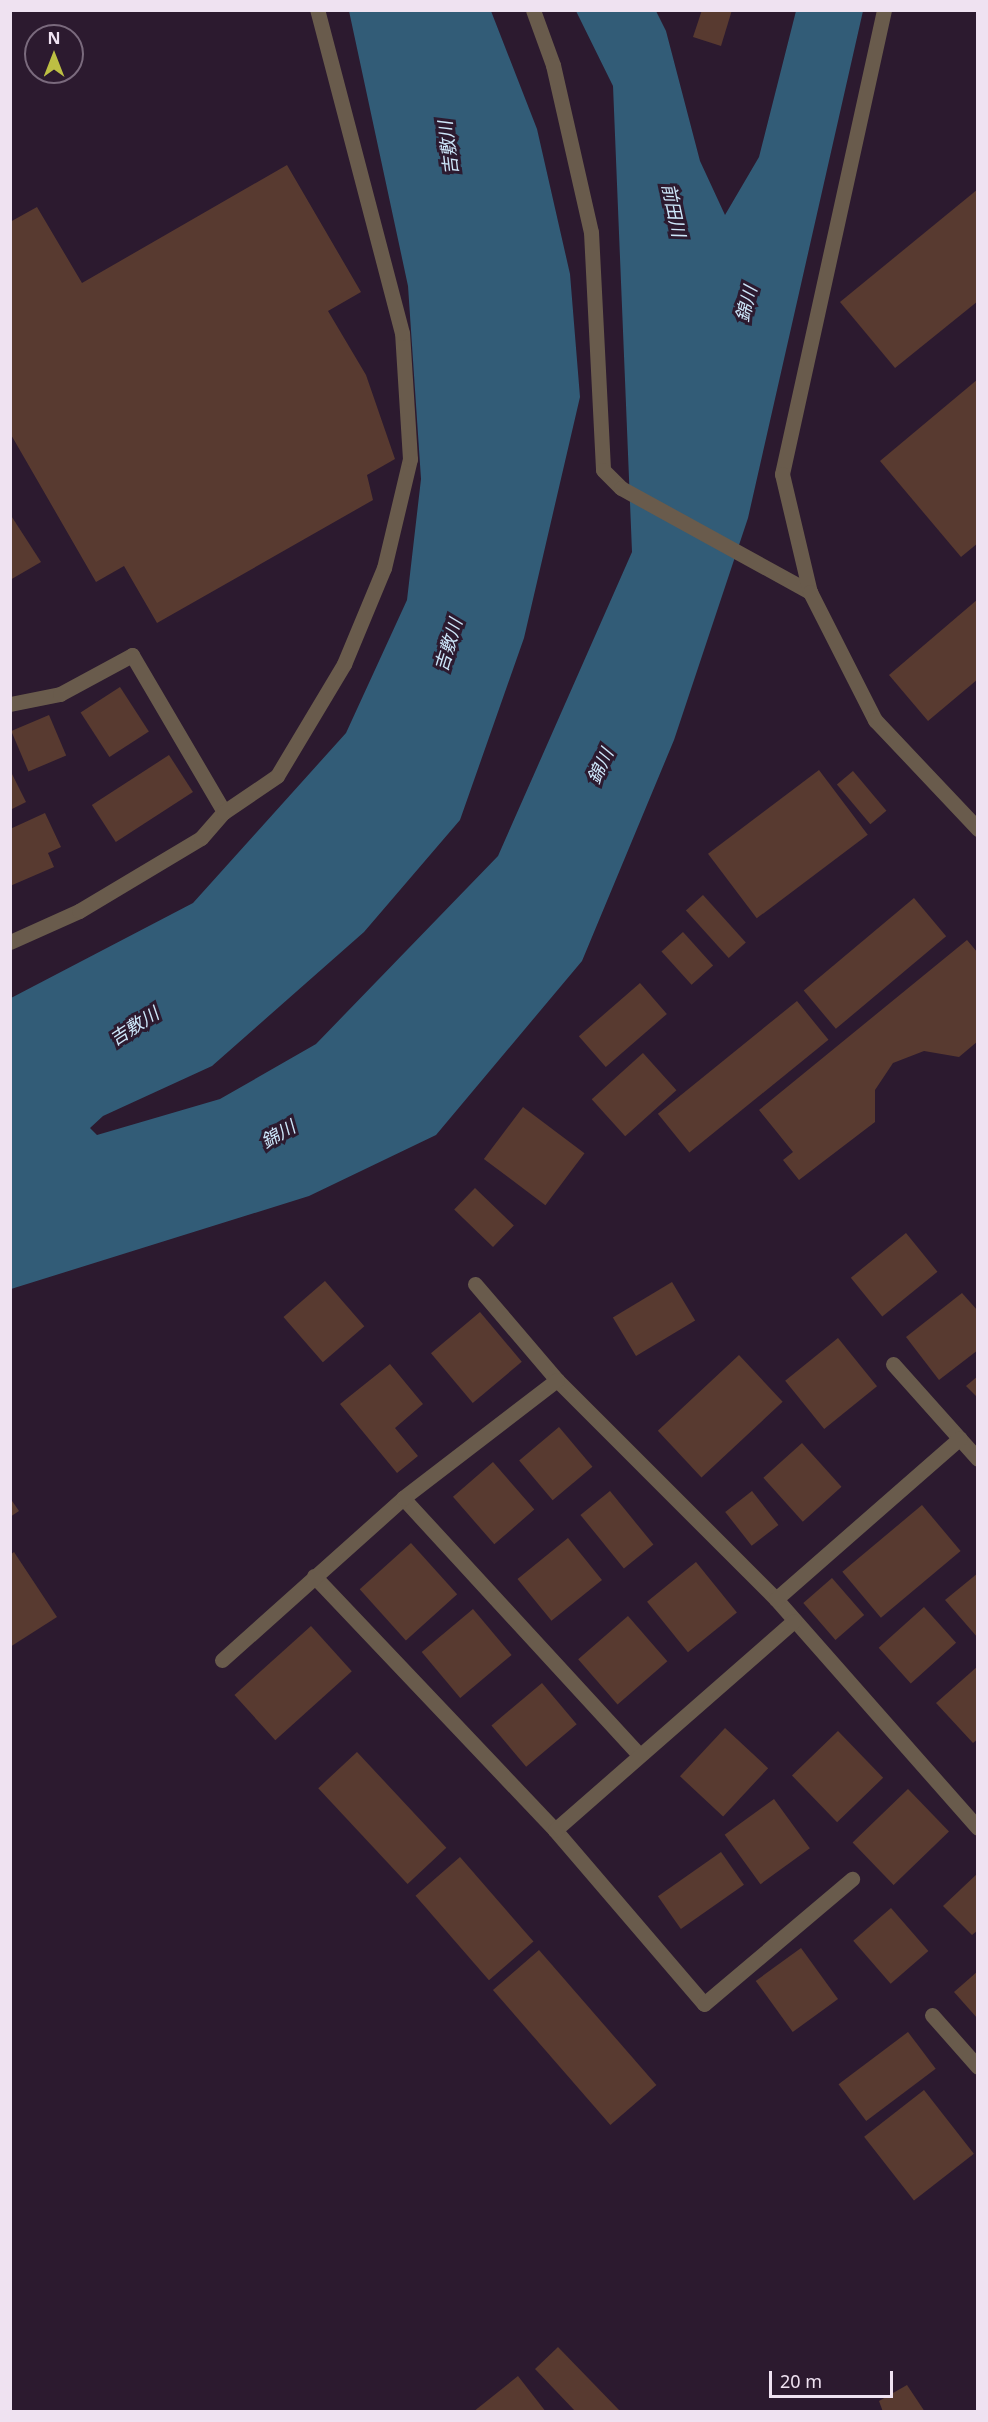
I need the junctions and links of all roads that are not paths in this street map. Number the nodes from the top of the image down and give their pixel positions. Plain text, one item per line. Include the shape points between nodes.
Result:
1 (317, 10) edge
2 (533, 10) edge
3 (884, 10) edge
4 (810, 592) junction
5 (10, 704) edge
6 (224, 812) junction
7 (978, 829) edge
8 (10, 942) edge
9 (475, 1284) dead end
10 (894, 1364) dead end
11 (557, 1380) junction
12 (960, 1438) junction
13 (978, 1459) edge
14 (403, 1498) junction
15 (314, 1576) junction
16 (776, 1599) junction
17 (794, 1620) junction
18 (222, 1660) dead end
19 (638, 1754) junction
20 (978, 1828) edge
21 (555, 1830) junction
22 (852, 1879) dead end
23 (932, 2015) dead end
24 (978, 2067) edge

1 - 6 street via 402,333 410,459 384,568 344,664 277,776
2 - 4 street via 553,64 591,232 603,470 621,488
3 - 4 street via 782,474
4 - 7 street via 875,720
5 - 6 street via 60,694 132,655
6 - 8 street via 201,838 79,911
9 - 11 street
10 - 12 street
11 - 14 street
11 - 16 street
12 - 13 street
12 - 16 street
14 - 15 street
14 - 19 street
15 - 18 street
15 - 21 street
16 - 17 street
17 - 19 street
17 - 20 street
19 - 21 street
21 - 22 street via 704,2004
23 - 24 street

